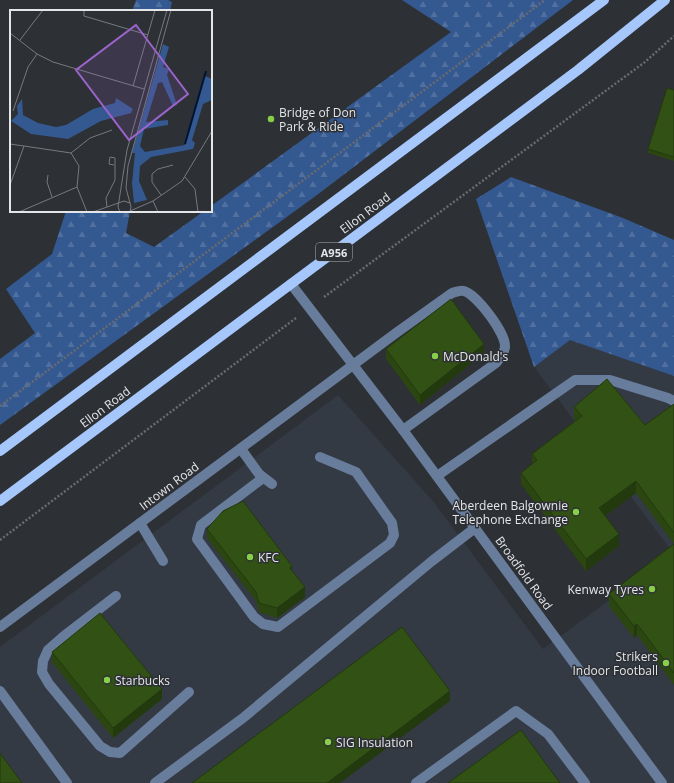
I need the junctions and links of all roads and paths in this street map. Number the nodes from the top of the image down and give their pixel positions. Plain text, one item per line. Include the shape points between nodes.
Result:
1 (545, 0) edge
2 (604, 0) edge
3 (665, 0) edge
4 (674, 36) edge
5 (291, 284) junction
6 (329, 293) dead end
7 (294, 319) dead end
8 (354, 365) junction
9 (674, 401) edge
10 (0, 406) edge
11 (404, 430) junction
12 (241, 449) junction
13 (0, 451) edge
14 (320, 457) dead end
15 (437, 476) junction
16 (263, 478) junction
17 (272, 484) dead end
18 (0, 501) edge
19 (140, 523) junction
20 (475, 528) junction
21 (0, 540) edge
22 (163, 561) dead end
23 (116, 596) dead end
24 (0, 627) edge
25 (0, 691) edge
26 (189, 692) dead end
27 (67, 783) edge
28 (155, 783) edge
29 (416, 783) edge
30 (585, 783) edge
31 (662, 783) edge

1 - 10 path
2 - 13 main road
3 - 5 main road, Ellon Road / A956 via 578,70
4 - 6 path via 645,62
5 - 8 street, Broadfold Road
5 - 18 main road, Ellon Road / A956
7 - 21 path
8 - 11 street, Broadfold Road
8 - 11 street, Intown Road via 452,293 463,291 479,302 503,336 503,355 496,363
8 - 12 street, Intown Road
9 - 15 street via 610,380 575,380
11 - 15 street, Broadfold Road
12 - 16 street
12 - 19 street, Intown Road
14 - 16 street via 356,472 392,523 394,535 390,543 278,627 264,624 254,617 196,539 201,525
15 - 20 street, Broadfold Road
16 - 17 street
19 - 22 street
19 - 24 street, Intown Road
20 - 28 street via 243,718
20 - 31 street, Broadfold Road
23 - 26 street via 48,650 42,672 49,684 100,746 110,752 120,753
25 - 27 street
29 - 30 street via 516,711 548,734

